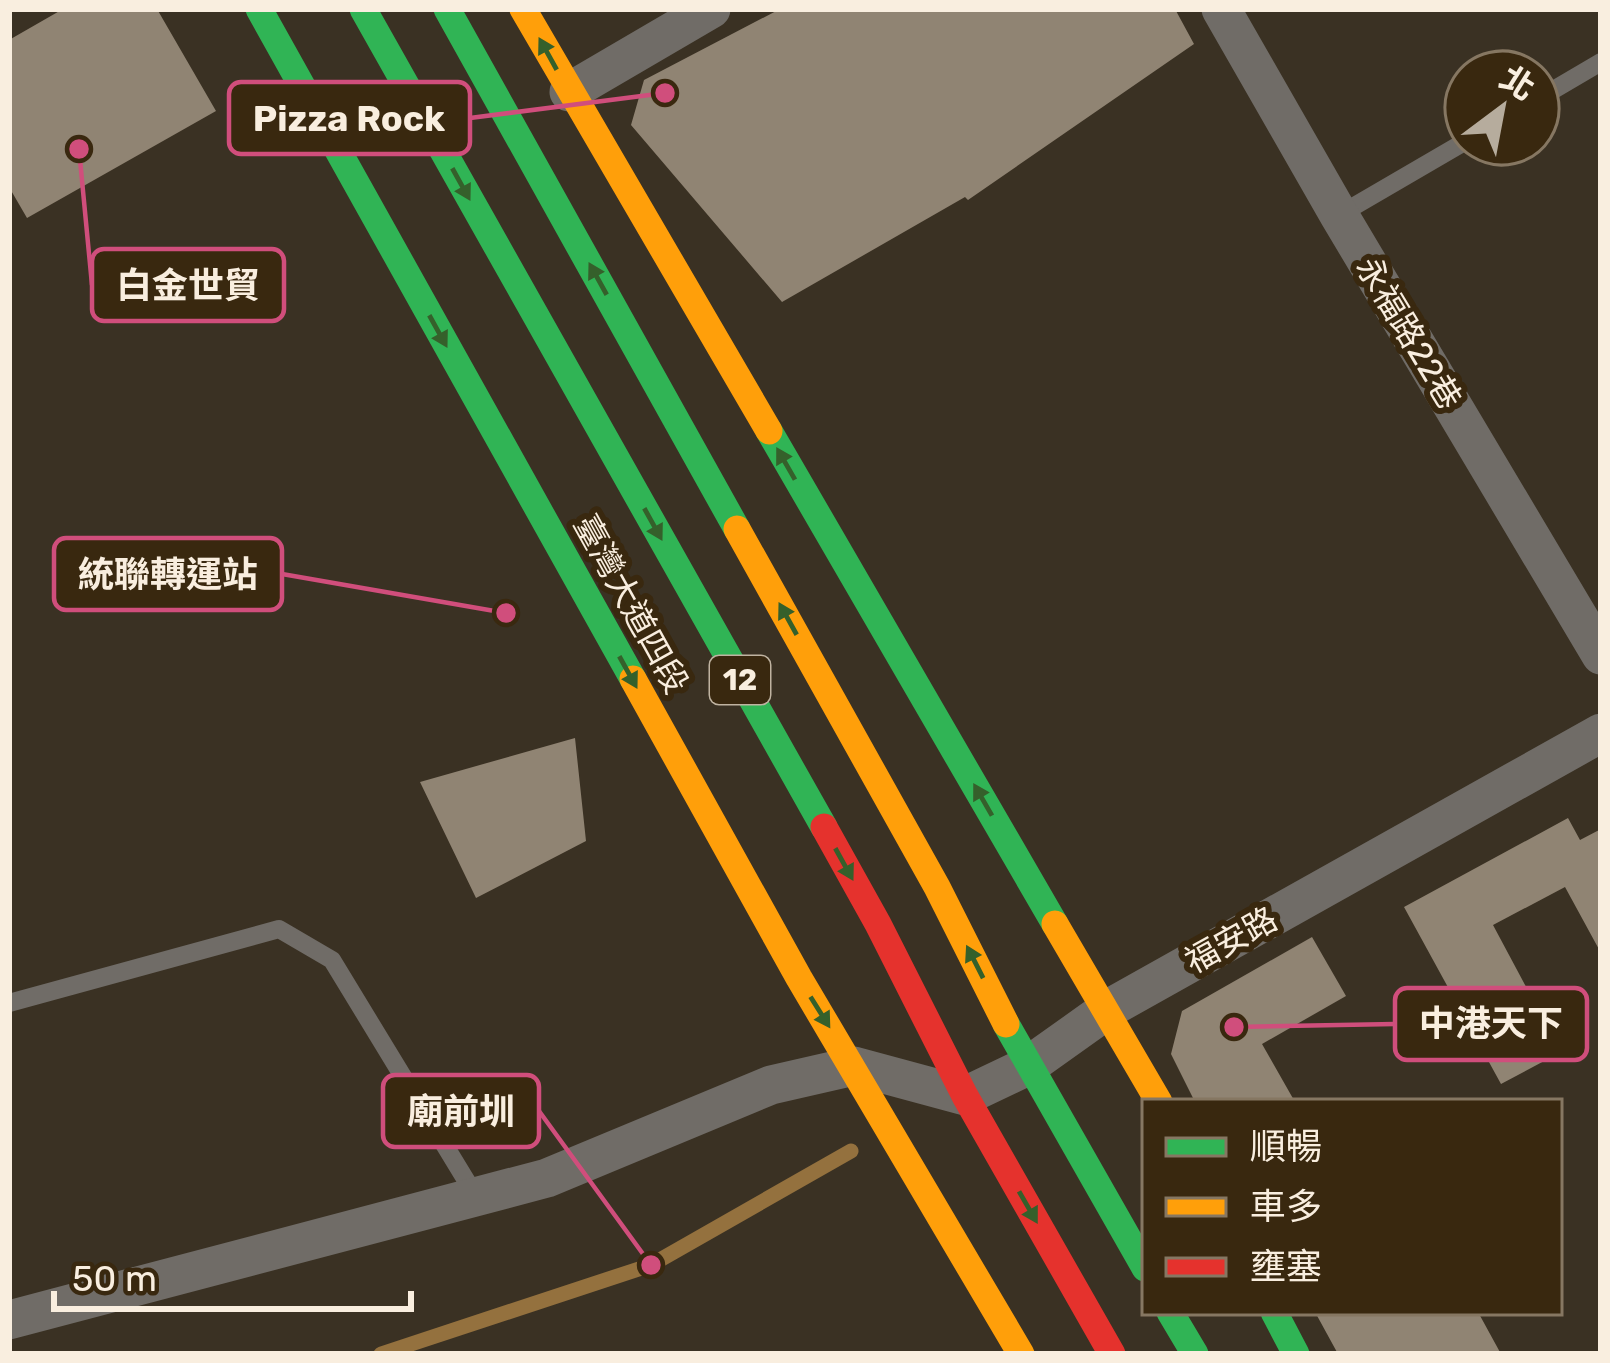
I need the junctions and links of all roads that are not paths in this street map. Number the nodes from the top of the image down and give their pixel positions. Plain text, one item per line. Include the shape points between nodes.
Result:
1 (259, 9) edge
2 (363, 9) edge
3 (447, 9) edge
4 (523, 9) edge
5 (711, 9) edge
6 (1221, 9) edge
7 (1601, 62) edge
8 (1562, 85) edge
9 (568, 92) junction
10 (1442, 155) edge
11 (1339, 215) junction
12 (1601, 655) edge
13 (1601, 733) edge
14 (9, 1003) edge
15 (1108, 1009) junction
16 (854, 1066) junction
17 (1028, 1066) junction
18 (965, 1096) junction
19 (1157, 1099) edge
20 (475, 1195) junction
21 (1142, 1263) edge
22 (1172, 1315) edge
23 (1276, 1315) edge
24 (9, 1320) edge
25 (1021, 1354) edge
26 (1112, 1354) edge
27 (1195, 1354) edge
28 (1296, 1354) edge

1 -> 16 main road, 臺灣大道四段
2 -> 18 main road, 臺灣大道四段 / 12 via 878,924
17 -> 3 main road, 12 via 938,887
9 -> 4 main road
5 - 9 street
6 - 11 street, 永福路22巷
7 - 8 lane
15 -> 9 main road
10 - 11 lane
11 - 12 street, 永福路22巷
13 - 15 street, 福安路
14 - 20 lane via 279,929 332,960
15 - 17 street, 福安路
15 - 19 main road
16 - 18 street
16 - 20 street via 771,1085 547,1178
16 - 25 main road, 臺灣大道四段
17 - 18 street, 福安路
17 - 21 main road, 12
18 -> 26 main road, 臺灣大道四段 / 12
20 - 24 street
22 - 27 main road
23 - 28 main road

